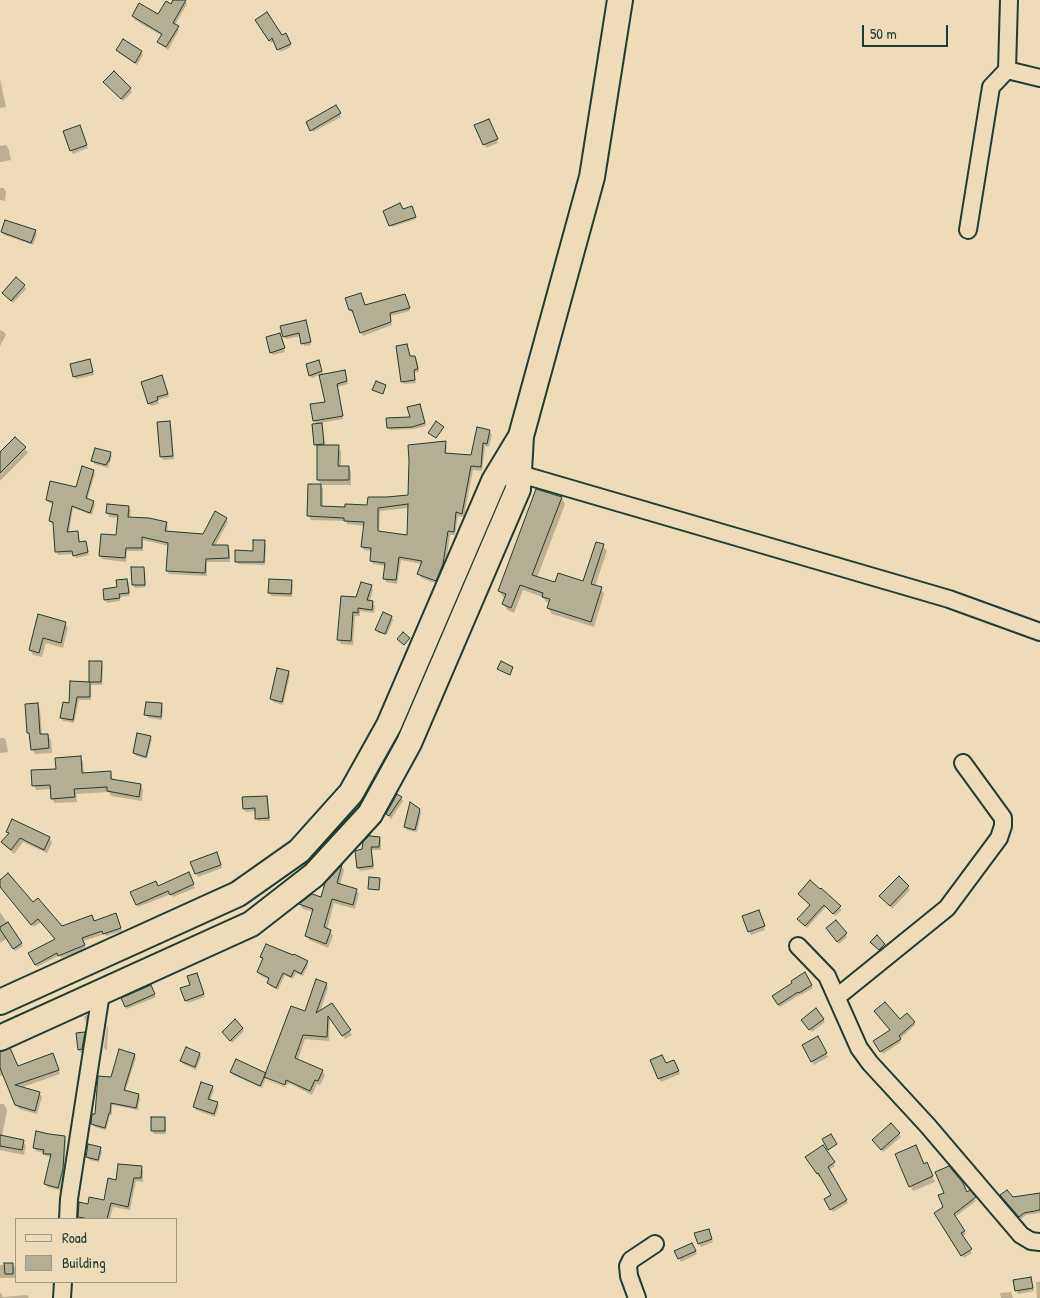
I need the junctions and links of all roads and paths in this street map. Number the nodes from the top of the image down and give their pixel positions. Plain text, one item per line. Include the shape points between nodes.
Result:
1 (620, 0) edge
2 (1009, 0) edge
3 (1007, 70) junction
4 (1040, 78) edge
5 (968, 230) dead end
6 (510, 471) junction
7 (1040, 632) edge
8 (963, 763) dead end
9 (238, 894) junction
10 (251, 924) junction
11 (798, 946) dead end
12 (77, 967) junction
13 (95, 995) junction
14 (837, 997) junction
15 (0, 1002) edge
16 (0, 1038) edge
17 (68, 1218) edge
18 (1040, 1242) edge
19 (655, 1244) dead end
20 (63, 1283) edge
21 (62, 1298) edge
22 (637, 1298) edge

1 - 6 highway via 592,177
2 - 3 street
3 - 4 street
3 - 5 street via 991,87
6 - 7 street via 949,600
6 - 9 highway via 494,480 389,725 351,793 298,851
6 - 10 highway via 518,489 409,744 370,814 314,875
8 - 14 street via 1003,818 999,838 947,908
9 - 10 highway
9 - 12 highway
10 - 13 highway
11 - 14 street via 826,976
12 - 13 highway
12 - 15 highway
13 - 16 highway
13 - 17 street
14 - 18 street via 859,1048 870,1063 1021,1235 1030,1241
19 - 22 street via 631,1260 628,1266 628,1276
20 - 21 street

